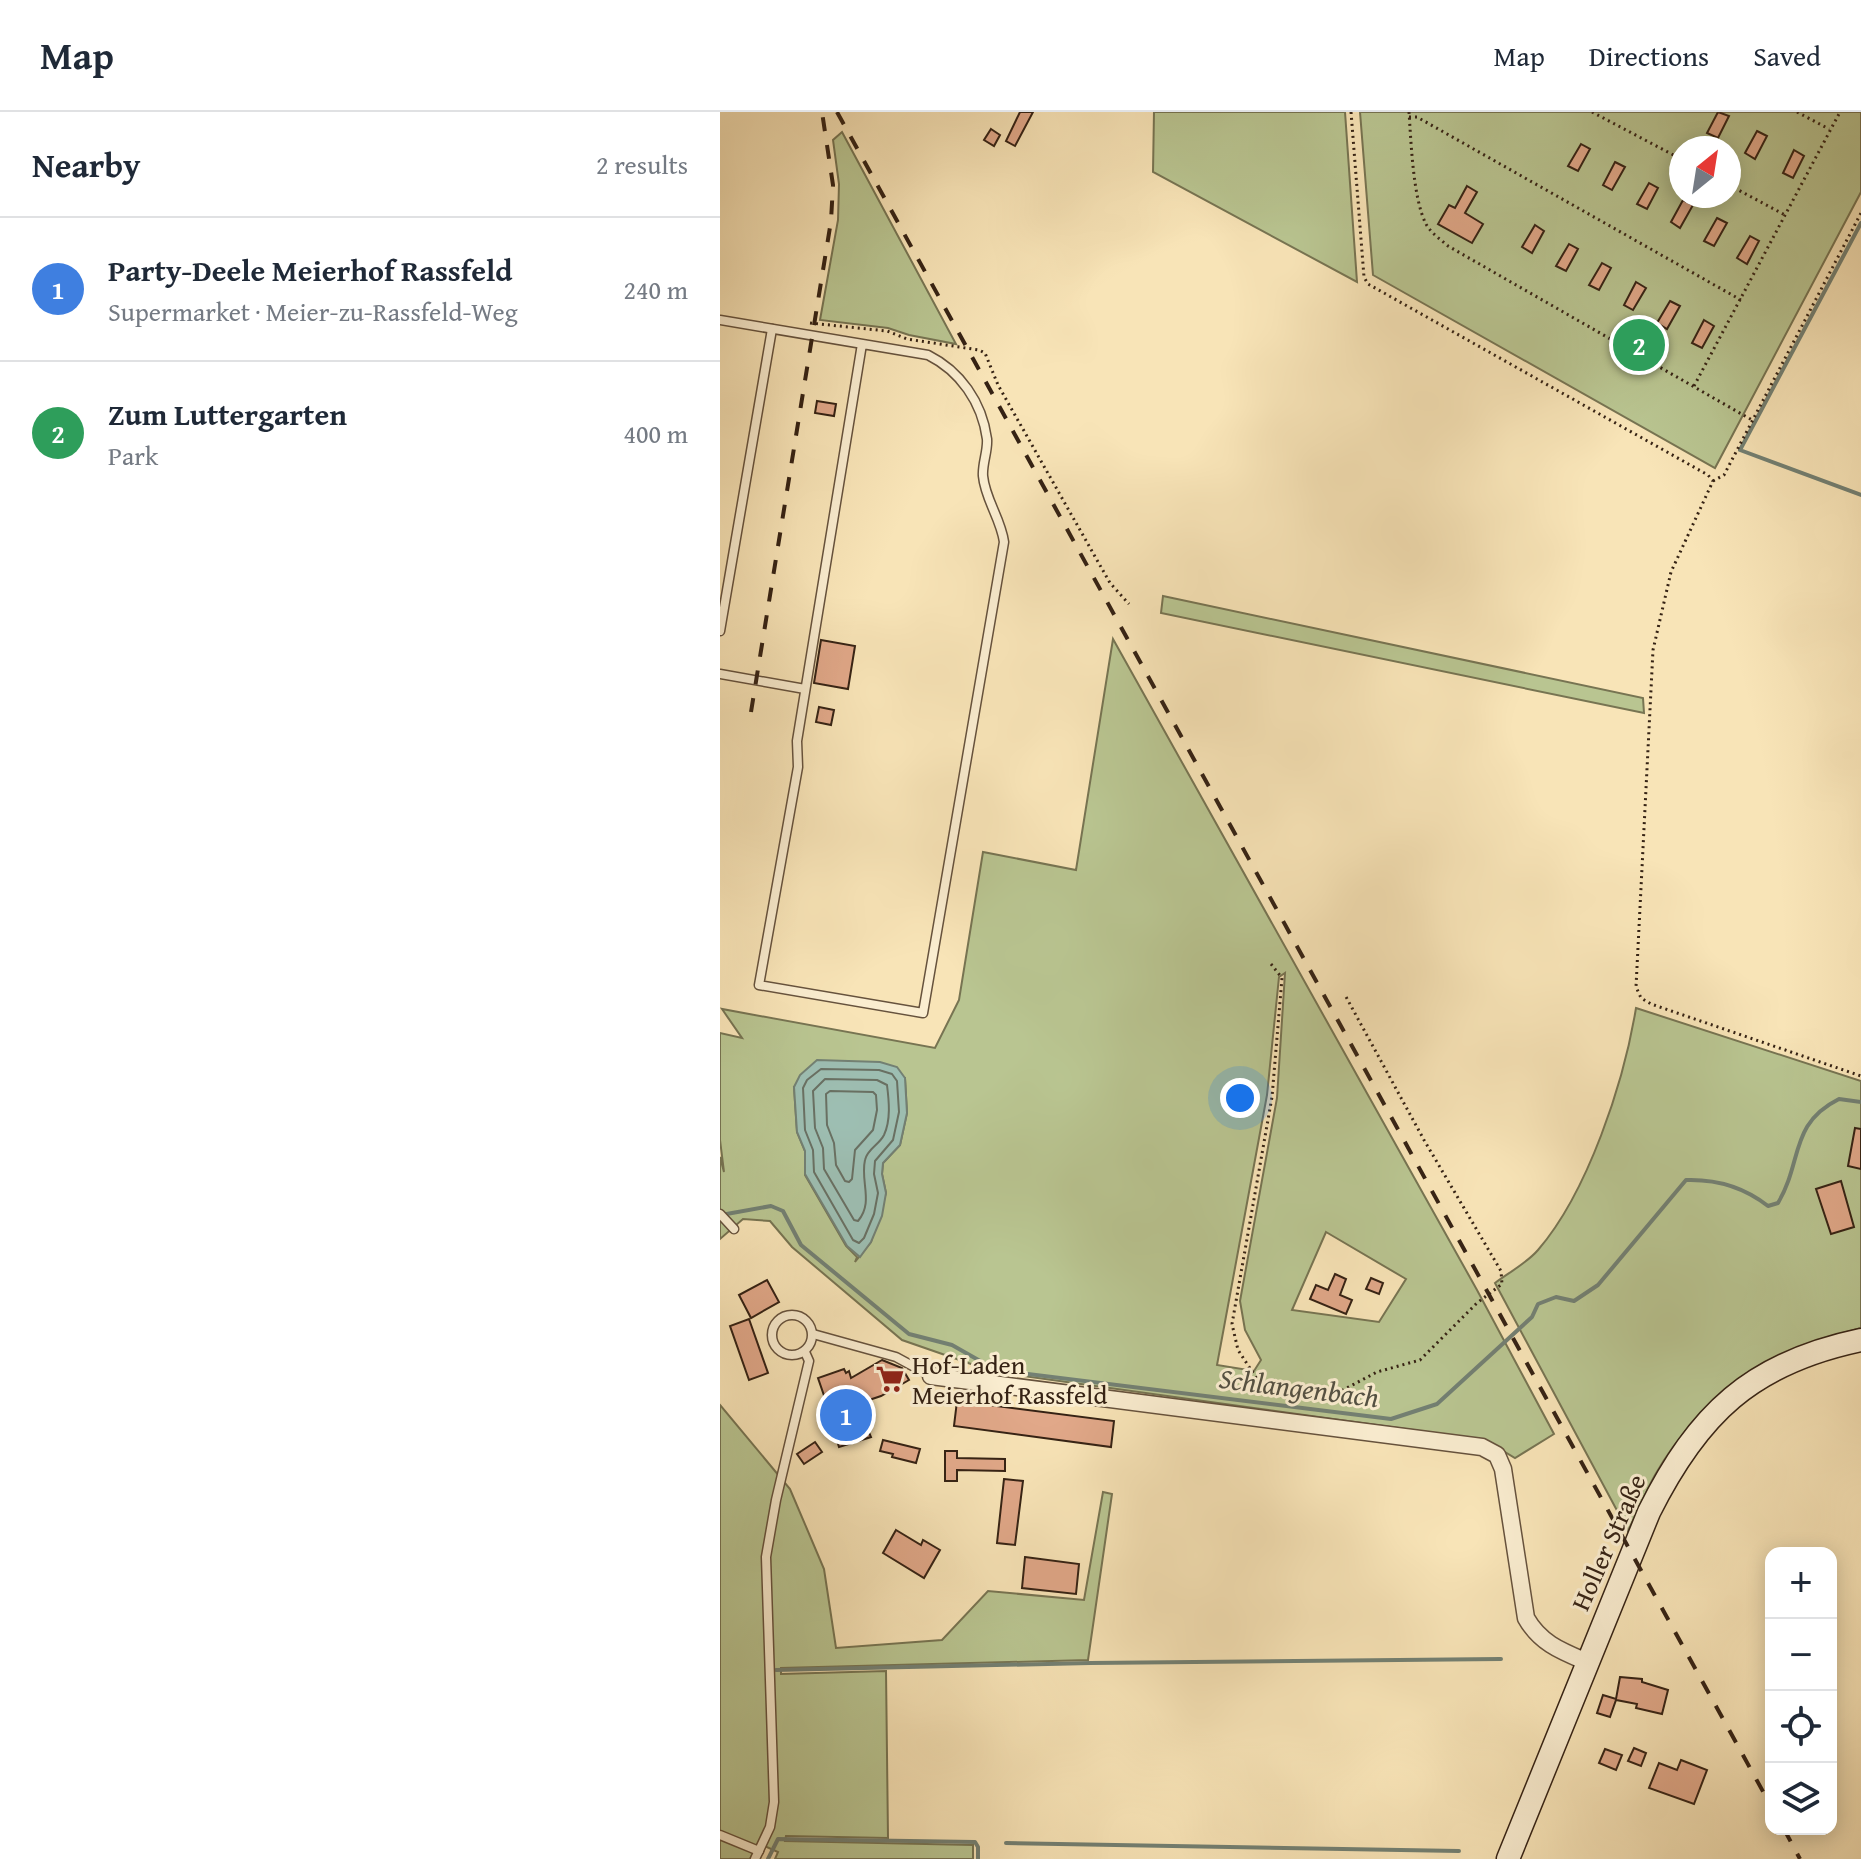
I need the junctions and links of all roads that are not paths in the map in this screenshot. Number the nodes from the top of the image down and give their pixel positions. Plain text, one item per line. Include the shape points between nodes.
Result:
1 (720, 320) edge
2 (772, 329) junction
3 (862, 344) junction
4 (720, 631) edge
5 (720, 674) edge
6 (805, 689) junction
7 (720, 1214) edge
8 (734, 1229) dead end
9 (813, 1334) junction
10 (1861, 1340) edge
11 (805, 1352) junction
12 (931, 1376) joint
13 (1587, 1662) junction
14 (720, 1835) edge
15 (757, 1855) edge
16 (1508, 1859) edge

1 - 2 lane
2 - 3 lane
2 - 4 lane
3 - 6 lane
3 - 6 lane via 928,355 963,382 982,420 987,441 983,474 1004,542 923,1013 759,985 798,767
5 - 6 lane
7 - 8 lane
9 - 11 lane
9 - 11 lane via 810,1324 792,1314 779,1319 772,1330 773,1344 782,1354
9 - 12 lane via 896,1357
10 - 13 street, Holler Straße via 1826,1347 1781,1367 1733,1396 1694,1434 1649,1512
11 - 15 lane via 809,1361 766,1557 774,1802
12 - 13 street via 1482,1447 1497,1455 1503,1469 1526,1618 1547,1644
13 - 16 street, Holler Straße
14 - 15 lane

